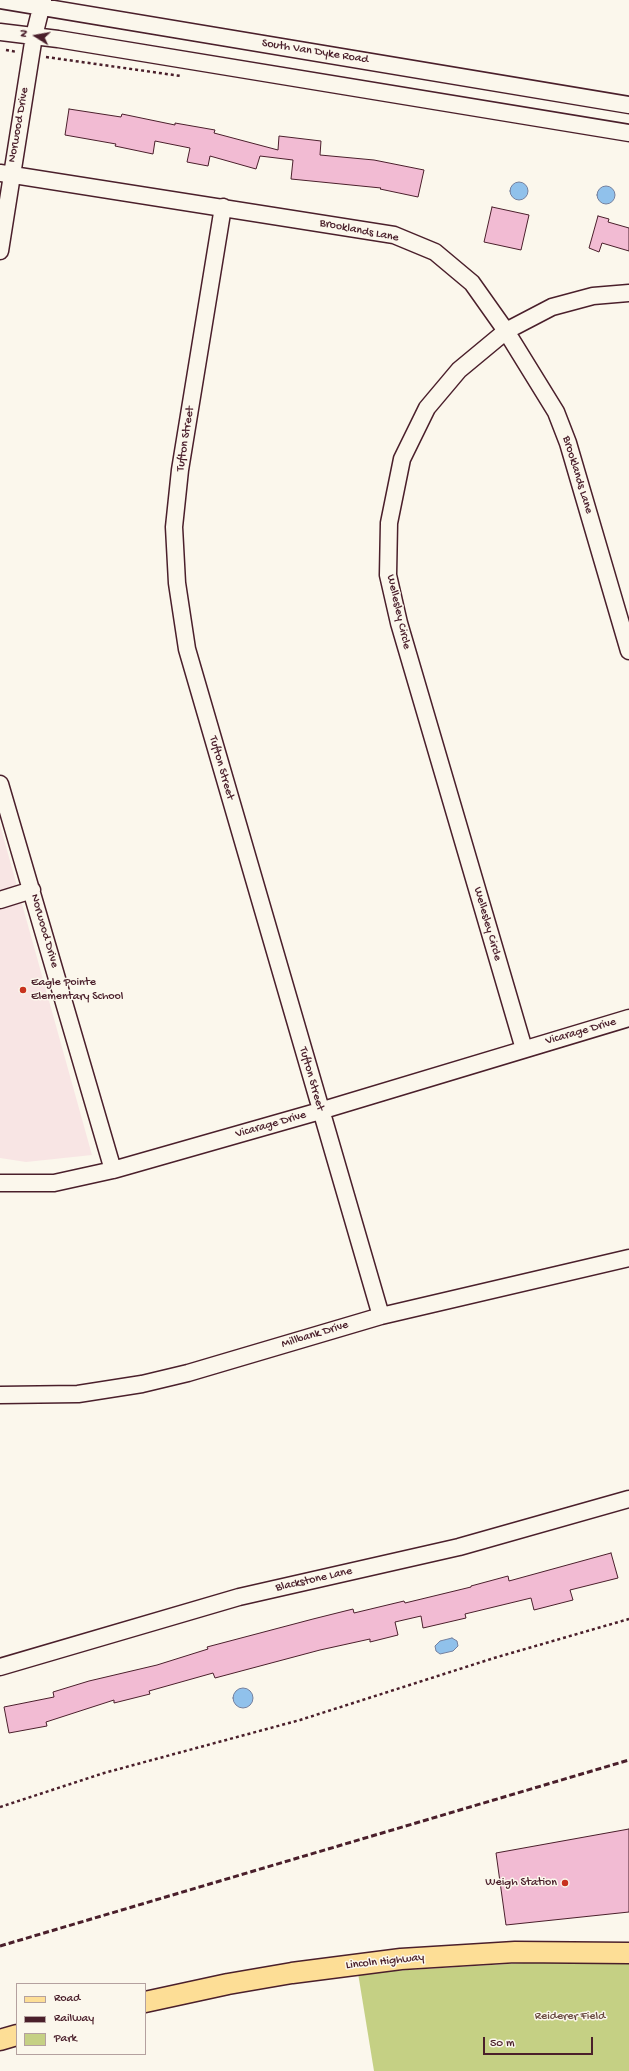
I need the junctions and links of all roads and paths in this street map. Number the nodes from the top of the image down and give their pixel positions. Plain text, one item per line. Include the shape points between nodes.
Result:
1 (0, 0) edge
2 (42, 3) edge
3 (0, 32) edge
4 (34, 36) junction
5 (7, 50) dead end
6 (18, 52) dead end
7 (46, 56) dead end
8 (57, 58) dead end
9 (629, 105) edge
10 (629, 133) edge
11 (5, 174) edge
12 (224, 207) junction
13 (0, 250) edge
14 (629, 293) edge
15 (506, 331) junction
16 (629, 651) edge
17 (0, 784) edge
18 (32, 890) junction
19 (0, 900) edge
20 (629, 1018) edge
21 (524, 1049) junction
22 (320, 1111) junction
23 (113, 1170) junction
24 (0, 1183) edge
25 (629, 1258) edge
26 (381, 1316) junction
27 (0, 1395) edge
28 (629, 1499) edge
29 (629, 1620) edge
30 (0, 1667) edge
31 (0, 1807) edge
32 (629, 1952) edge
33 (146, 2002) edge
34 (16, 2035) edge
35 (0, 2040) edge

1 - 2 street, South Van Dyke Road
2 - 4 street, Norwood Drive
2 - 9 street, South Van Dyke Road
3 - 4 street
4 - 10 street
4 - 11 street, Norwood Drive
5 - 6 path
7 - 8 path
11 - 12 street, Brooklands Lane
11 - 13 street, Norwood Drive
12 - 15 street, Brooklands Lane via 394,236 435,252 472,283
12 - 22 street, Tufton Street via 180,470 174,527 177,583 187,649
14 - 15 street, Wellesley Circle via 593,296 552,307
15 - 16 street, Brooklands Lane via 556,412 568,443
15 - 21 street, Wellesley Circle via 459,370 427,408 402,459 388,523 388,575 399,624
17 - 18 street, Norwood Drive
18 - 19 street
18 - 23 street, Norwood Drive
20 - 21 street, Vicarage Drive
21 - 22 street, Vicarage Drive
22 - 23 street, Vicarage Drive
22 - 26 street, Tufton Street
23 - 24 street, Vicarage Drive via 54,1183
25 - 26 street, Millbank Drive
26 - 27 street, Millbank Drive via 188,1373 142,1384 78,1394
28 - 30 street, Blackstone Lane via 459,1547 239,1597
29 - 31 path via 494,1658 300,1720 104,1773
32 - 33 main road, Lincoln Highway via 515,1952 401,1959 292,1973
34 - 35 main road

